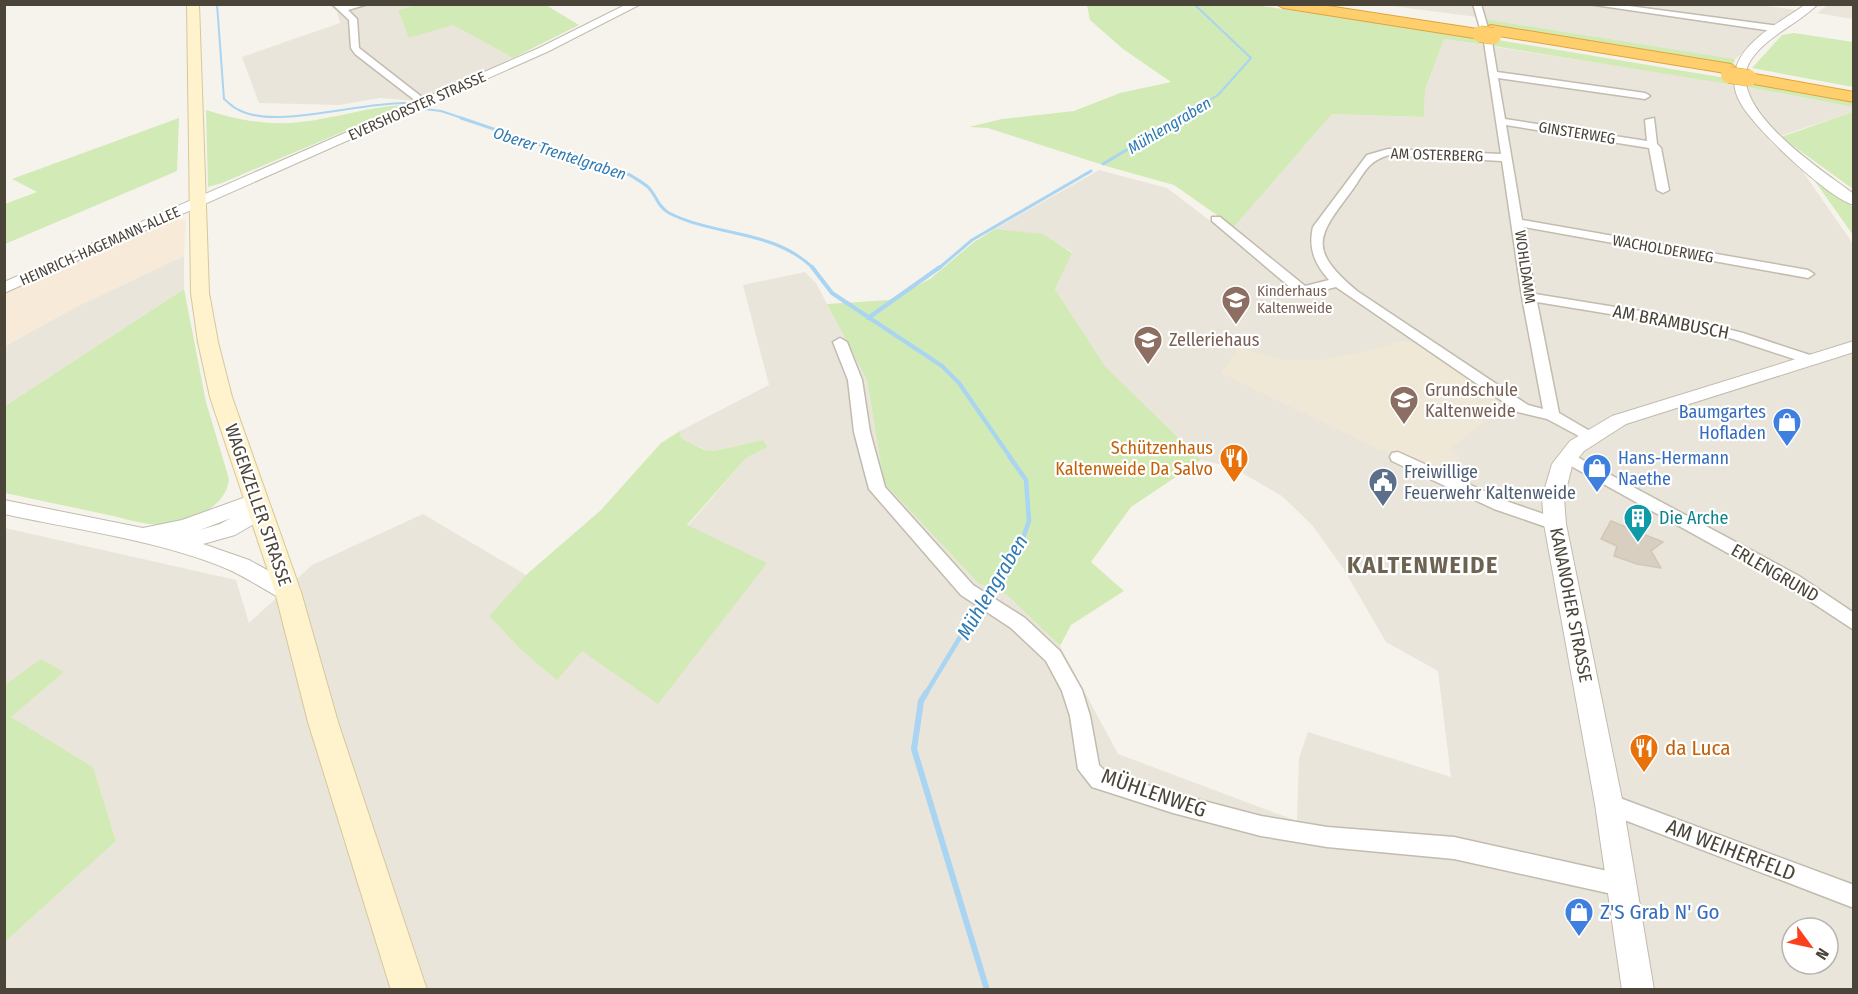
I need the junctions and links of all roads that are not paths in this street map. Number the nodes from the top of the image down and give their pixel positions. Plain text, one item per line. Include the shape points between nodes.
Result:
1 (193, 4) edge
2 (364, 4) edge
3 (636, 4) edge
4 (1283, 4) edge
5 (1316, 4) edge
6 (1476, 4) edge
7 (1592, 4) edge
8 (1814, 4) edge
9 (339, 7) edge
10 (1779, 29) junction
11 (1485, 32) junction
12 (1493, 74) junction
13 (1749, 75) junction
14 (1854, 91) edge
15 (1645, 96) dead end
16 (1854, 96) edge
17 (424, 103) junction
18 (1650, 120) dead end
19 (1501, 121) junction
20 (1652, 145) junction
21 (1508, 158) junction
22 (1663, 190) dead end
23 (1854, 201) edge
24 (196, 203) junction
25 (1216, 219) dead end
26 (1519, 223) junction
27 (1808, 274) dead end
28 (1338, 282) junction
29 (4, 288) edge
30 (1529, 297) junction
31 (840, 342) dead end
32 (1852, 348) edge
33 (1811, 360) junction
34 (1551, 415) junction
35 (1590, 437) junction
36 (1398, 457) dead end
37 (1568, 457) junction
38 (259, 505) junction
39 (4, 507) edge
40 (1555, 524) junction
41 (140, 535) junction
42 (176, 544) junction
43 (288, 592) junction
44 (1854, 623) edge
45 (1609, 804) junction
46 (1621, 885) junction
47 (1854, 897) edge
48 (409, 990) edge
49 (1638, 990) edge

1 - 24 main road, WAGENZELLER STRASSE
2 - 9 street
3 - 17 street, EVERSHORSTER STRASSE
4 - 11 highway
5 - 11 highway
6 - 12 street, WOHLDAMM
7 - 10 street
8 - 10 street
9 - 17 street via 353,19 358,52
10 - 23 street via 1743,62 1738,73 1745,99 1769,133
11 - 13 highway, bridge
12 - 15 street
12 - 19 street, WOHLDAMM
13 - 14 highway
13 - 16 highway
17 - 24 street, EVERSHORSTER STRASSE
18 - 20 street
19 - 20 street, GINSTERWEG
19 - 21 street, WOHLDAMM
20 - 22 street via 1656,148
21 - 26 street, WOHLDAMM
21 - 28 street, AM OSTERBERG via 1388,152 1371,157 1319,227 1319,256
24 - 29 street, HEINRICH-HAGEMANN-ALLEE
24 - 38 main road, WAGENZELLER STRASSE via 200,293 208,342 221,397
25 - 28 street via 1303,291
26 - 27 street, WACHOLDERWEG
26 - 30 street, WOHLDAMM
28 - 34 street, AM OSTERBERG via 1523,409
30 - 33 street, AM BRAMBUSCH via 1683,322
30 - 34 street, WOHLDAMM
31 - 46 street, MÜHLENWEG via 855,381 862,432 877,489 950,572 983,602 1018,623 1053,656 1072,690 1089,769 1100,780 1261,826 1327,837 1454,848
32 - 33 street, KANANOHER STRASSE
33 - 35 street, KANANOHER STRASSE via 1619,420
34 - 35 street
35 - 37 street, KANANOHER STRASSE
36 - 40 street via 1500,505
37 - 40 street, KANANOHER STRASSE via 1555,486
37 - 44 street, ERLENGRUND via 1793,581
38 - 41 street
38 - 42 street via 227,530
38 - 43 main road, WAGENZELLER STRASSE
39 - 41 street
40 - 45 street, KANANOHER STRASSE
41 - 42 street
42 - 43 street via 241,566
43 - 48 main road, WAGENZELLER STRASSE via 323,722
45 - 46 street, KANANOHER STRASSE
45 - 47 street, AM WEIHERFELD
46 - 49 street, KANANOHER STRASSE

